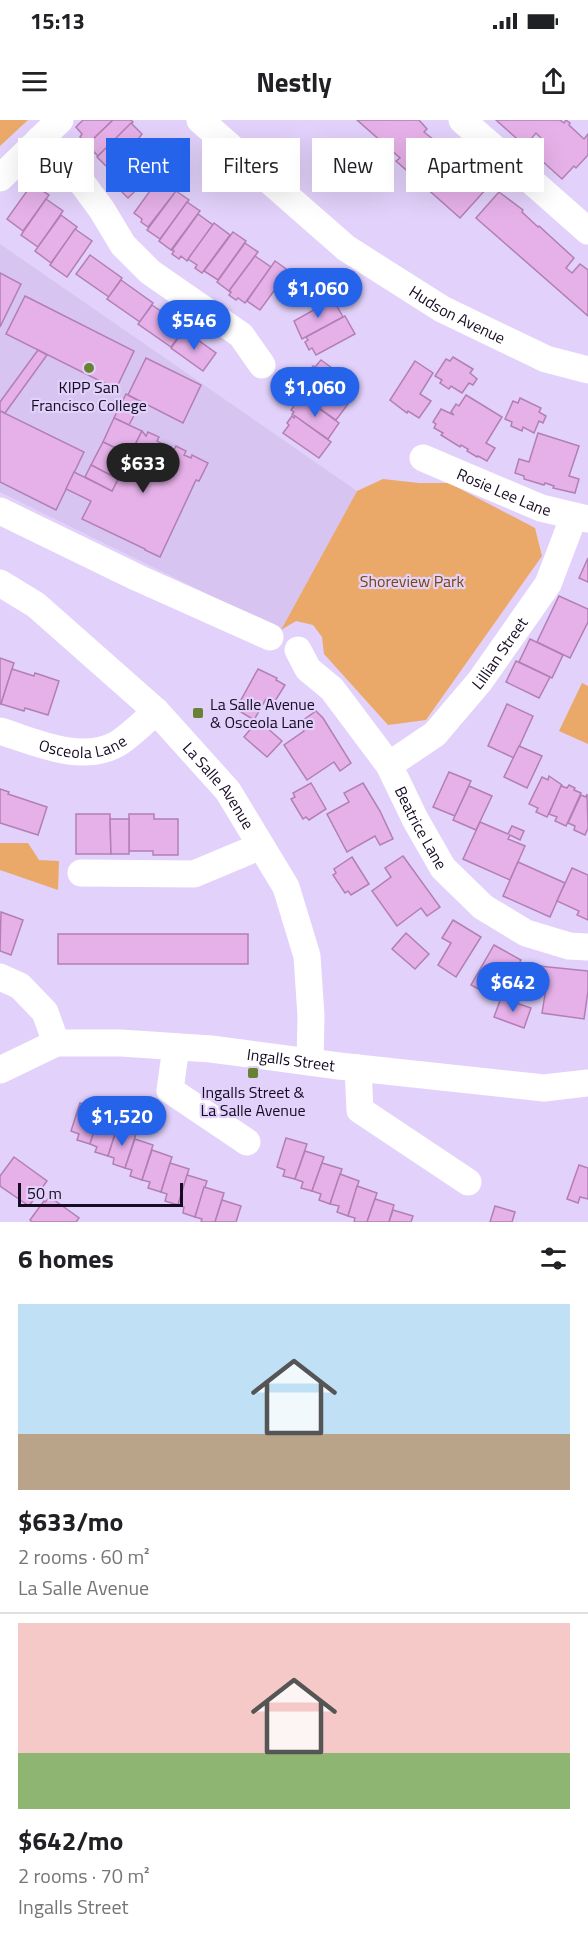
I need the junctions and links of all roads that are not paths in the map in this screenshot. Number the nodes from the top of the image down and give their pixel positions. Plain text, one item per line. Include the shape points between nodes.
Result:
1 (60, 120) edge
2 (200, 120) edge
3 (462, 120) edge
4 (41, 138) edge
5 (18, 160) edge
6 (0, 178) edge
7 (89, 192) edge
8 (588, 231) edge
9 (262, 365) dead end
10 (588, 370) edge
11 (423, 458) dead end
12 (0, 511) edge
13 (581, 517) edge
14 (0, 583) edge
15 (270, 637) dead end
16 (298, 650) dead end
17 (156, 711) junction
18 (0, 731) edge
19 (389, 765) junction
20 (261, 846) junction
21 (81, 873) dead end
22 (588, 947) edge
23 (0, 977) edge
24 (56, 1043) junction
25 (176, 1047) junction
26 (310, 1062) junction
27 (358, 1068) junction
28 (0, 1071) edge
29 (588, 1083) edge
30 (247, 1142) dead end
31 (468, 1182) dead end

1 - 4 street
2 - 10 street, Hudson Avenue via 346,248 442,309 546,359
3 - 8 street
5 - 6 street
7 - 9 street via 123,245 150,272 241,336
11 - 13 street, Rosie Lee Lane via 541,508
12 - 15 street
13 - 19 street, Lillian Street via 549,584 480,681 435,734
14 - 17 street, La Salle Avenue via 36,605
16 - 19 street, Beatrice Lane via 308,669 332,689
17 - 18 street, Osceola Lane via 116,744 97,752 69,752
17 - 20 street, La Salle Avenue via 228,791
19 - 22 street, Beatrice Lane via 443,868 483,907 526,933 569,946
20 - 21 street via 194,874
20 - 26 street, La Salle Avenue via 286,887 307,956
23 - 24 street via 20,986 45,1012
24 - 25 street, Ingalls Street
24 - 28 street, Ingalls Street
25 - 26 street, Ingalls Street
25 - 30 street via 170,1090
26 - 27 street, Ingalls Street
27 - 29 street, Ingalls Street via 544,1088
27 - 31 street via 360,1110

